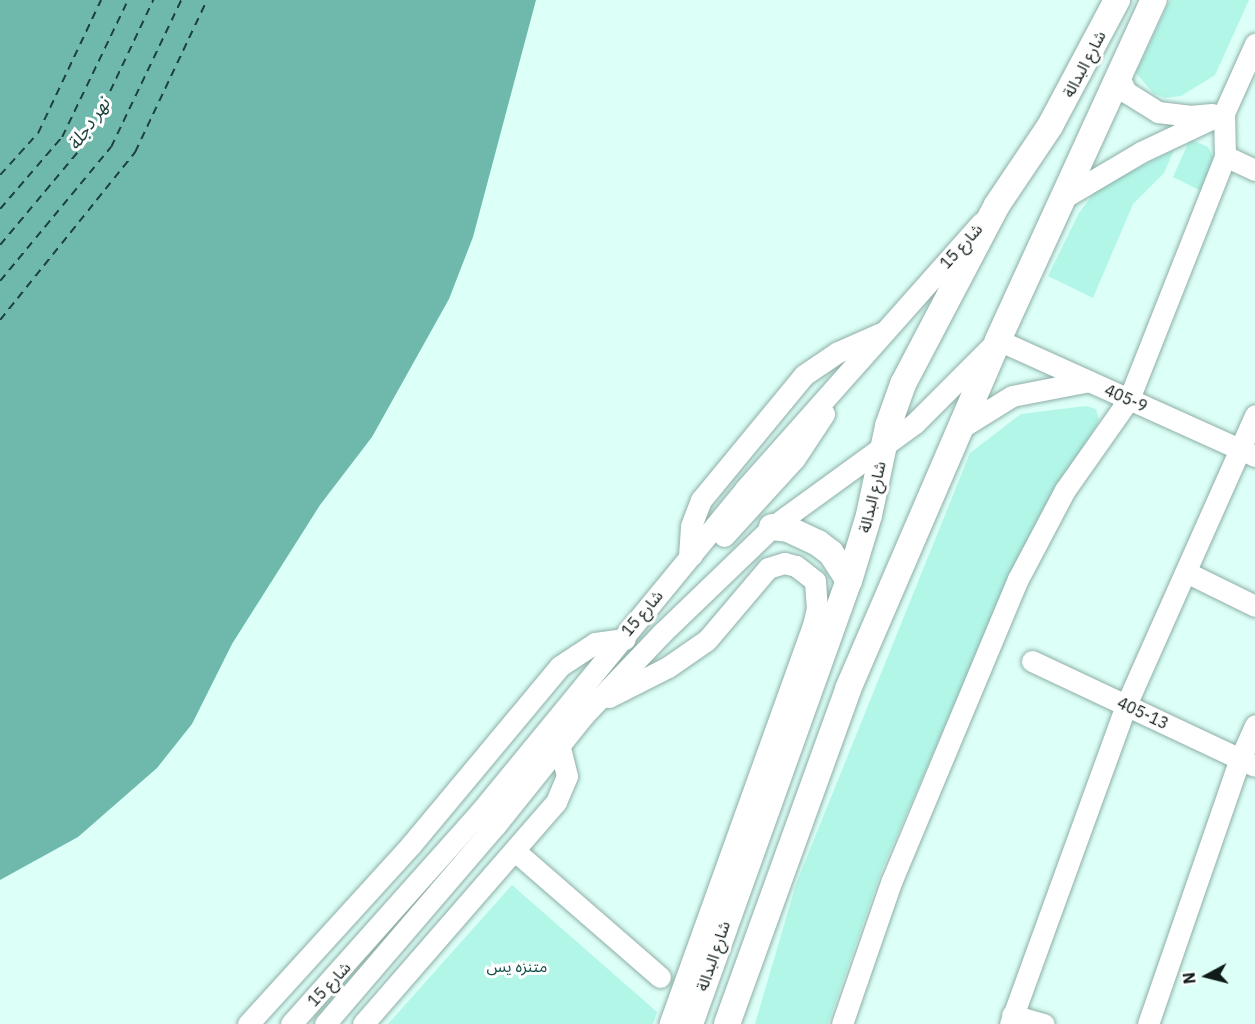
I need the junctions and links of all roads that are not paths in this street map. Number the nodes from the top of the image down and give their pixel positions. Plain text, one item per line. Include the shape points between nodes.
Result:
1 (1117, 0) edge
2 (1154, 0) edge
3 (1255, 44) edge
4 (1118, 75) junction
5 (1224, 113) junction
6 (1225, 156) junction
7 (1255, 170) edge
8 (1065, 197) junction
9 (997, 205) junction
10 (884, 332) junction
11 (998, 340) junction
12 (1089, 381) junction
13 (1129, 399) junction
14 (1255, 415) edge
15 (959, 429) junction
16 (884, 448) junction
17 (1248, 452) edge
18 (772, 527) junction
19 (689, 556) junction
20 (1185, 572) junction
21 (849, 581) junction
22 (1255, 606) edge
23 (622, 636) junction
24 (642, 654) junction
25 (1032, 661) dead end
26 (1126, 705) junction
27 (584, 715) junction
28 (512, 724) junction
29 (1255, 725) edge
30 (536, 742) junction
31 (560, 748) junction
32 (1247, 762) edge
33 (487, 819) junction
34 (515, 851) junction
35 (660, 977) dead end
36 (1011, 1019) edge
37 (248, 1024) edge
38 (291, 1024) edge
39 (325, 1024) edge
40 (363, 1024) edge
41 (669, 1024) edge
42 (690, 1024) edge
43 (727, 1024) edge
44 (842, 1024) edge
45 (1044, 1024) edge
46 (1148, 1024) edge

1 - 9 main road, شارع البدالة via 1050,126
2 - 4 main road, شارع البدالة
3 - 5 street
4 - 5 street via 1126,92 1158,112 1189,116
4 - 8 main road, شارع البدالة
5 - 6 street
5 - 8 street via 1141,152
6 - 7 street
6 - 13 street
8 - 11 main road, شارع البدالة
9 - 10 street, شارع 15
9 - 16 main road, شارع البدالة via 903,384
10 - 19 street, شارع 15
10 - 19 street via 838,352 804,375 701,500 692,526
11 - 12 street, 405-9
11 - 15 main road, شارع البدالة
11 - 16 street, شارع 15 via 944,397
12 - 13 street, 405-9
12 - 15 street via 1012,396
13 - 17 street, 405-9
13 - 44 street via 1065,490 1018,579 892,880
14 - 17 street
15 - 43 main road, شارع البدالة via 811,782
16 - 18 street, شارع 15
16 - 21 main road, شارع البدالة
17 - 20 street
18 - 21 main road via 788,529 818,543 831,553
18 - 24 street, شارع 15
19 - 23 street, شارع 15
20 - 22 street
20 - 26 street
21 - 42 main road, شارع البدالة
23 - 24 street
23 - 28 street via 595,643 570,657
23 - 30 street, شارع 15
24 - 27 street, شارع 15
25 - 26 street, 405-13
26 - 32 street, 405-13
26 - 36 street
27 - 31 street, شارع 15
27 - 41 street via 707,640 768,568 784,563 796,566 815,581 817,608 813,625
28 - 30 street
28 - 37 street via 410,846
29 - 32 street
30 - 33 street, شارع 15
31 - 33 street, شارع 15
31 - 34 street via 567,766 562,794
32 - 46 street
33 - 38 street, شارع 15
33 - 39 street, شارع 15
34 - 35 street
34 - 40 street
36 - 45 street

